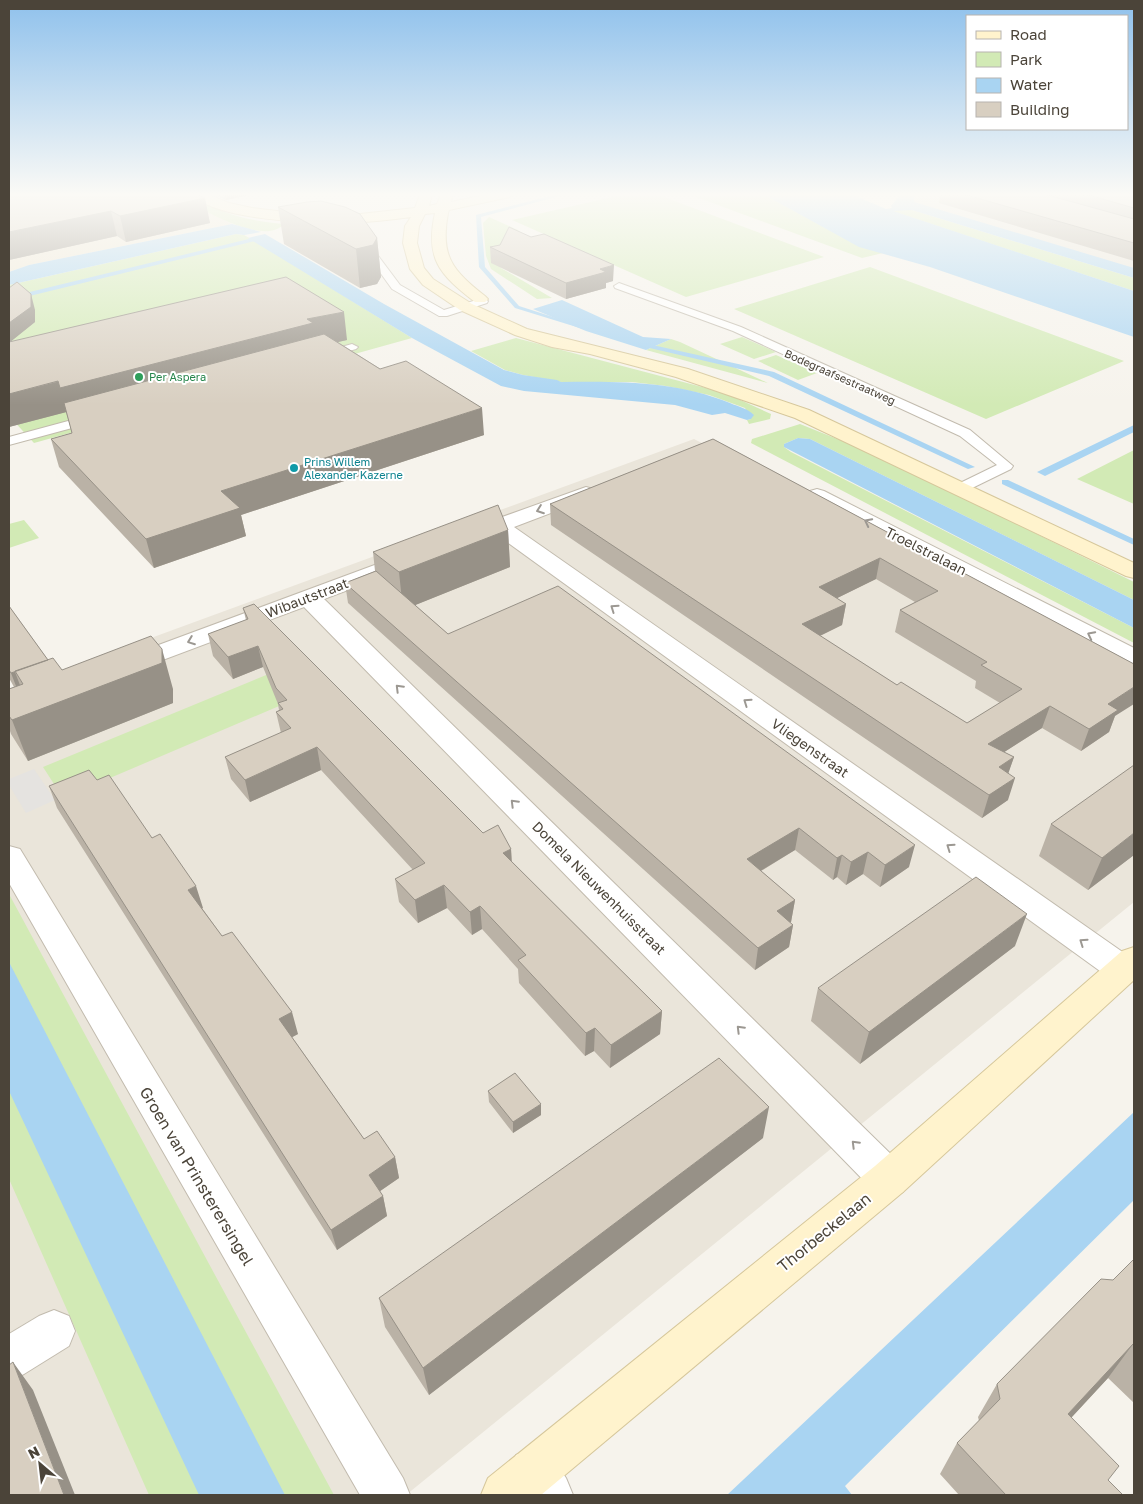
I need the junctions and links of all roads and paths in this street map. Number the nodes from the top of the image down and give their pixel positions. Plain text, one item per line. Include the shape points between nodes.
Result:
1 (381, 264) edge
2 (416, 264) edge
3 (443, 264) edge
4 (619, 286) dead end
5 (484, 301) junction
6 (466, 307) junction
7 (352, 348) dead end
8 (591, 349) junction
9 (314, 358) edge
10 (104, 415) edge
11 (9, 441) edge
12 (608, 485) edge
13 (797, 485) edge
14 (961, 488) junction
15 (498, 526) junction
16 (453, 543) edge
17 (399, 563) edge
18 (1134, 572) edge
19 (308, 597) junction
20 (1134, 658) edge
21 (112, 671) edge
22 (9, 857) edge
23 (1128, 965) edge
24 (889, 1179) junction
25 (54, 1331) dead end
26 (9, 1359) edge
27 (529, 1487) edge
28 (386, 1495) edge

1 - 6 lane via 396,287 443,314
2 - 6 main road via 428,282
3 - 5 main road via 459,283
4 - 14 lane, Bodegraafsestraatweg via 737,329 965,433 1006,466
5 - 6 lane
5 - 8 main road via 520,321
6 - 8 main road via 521,332 558,344
7 - 9 lane
8 - 14 main road via 682,373 782,406
10 - 11 lane
12 -> 15 street
20 -> 13 street, Troelstralaan
14 - 18 main road
15 - 16 street
23 -> 15 street, Vliegenstraat
17 - 19 street, Wibautstraat
19 -> 21 street, Wibautstraat
24 -> 19 street, Domela Nieuwenhuisstraat
22 - 28 street, Groen van Prinsterersingel
23 - 24 main road, Thorbeckelaan
24 - 27 main road, Thorbeckelaan
25 - 26 street

